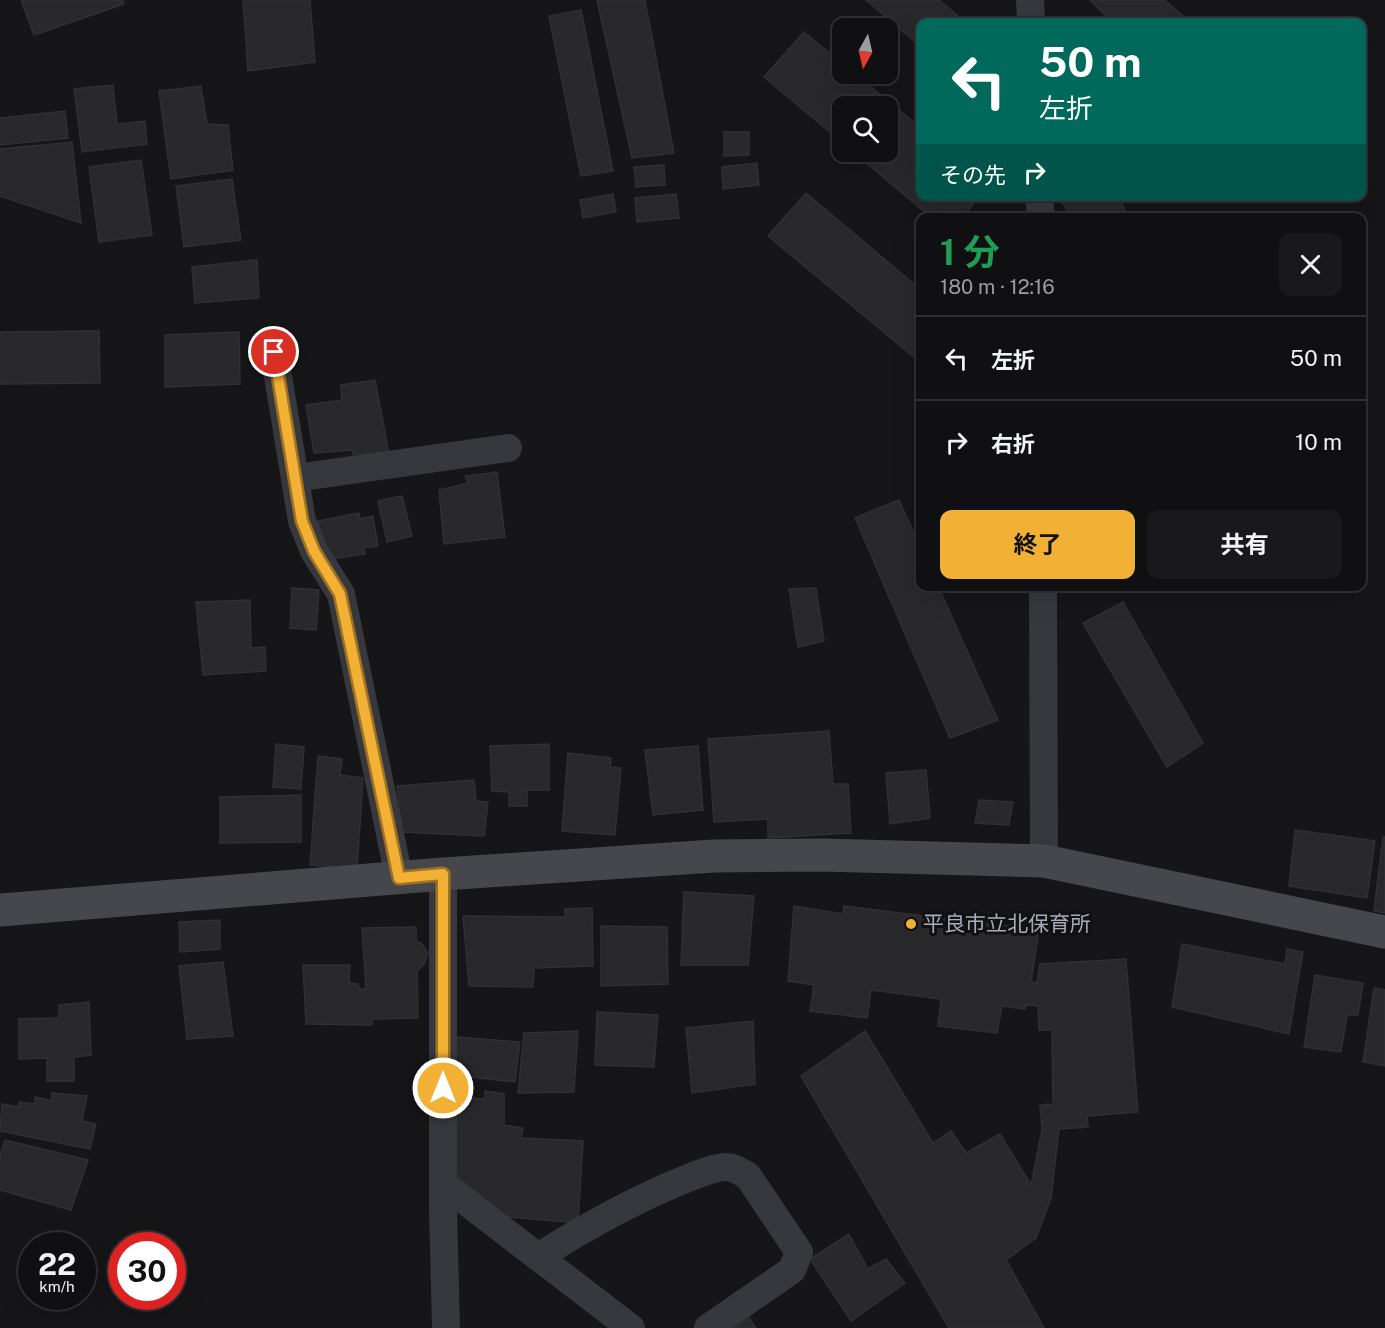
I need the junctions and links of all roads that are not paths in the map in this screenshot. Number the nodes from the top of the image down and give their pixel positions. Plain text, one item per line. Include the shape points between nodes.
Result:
1 (1030, 0) edge
2 (1031, 18) edge
3 (274, 352) dead end
4 (508, 448) dead end
5 (295, 478) junction
6 (1043, 591) edge
7 (1044, 861) junction
8 (443, 874) junction
9 (399, 878) junction
10 (0, 910) edge
11 (1385, 932) edge
12 (443, 1184) junction
13 (538, 1257) junction
14 (446, 1328) edge
15 (632, 1328) edge
16 (708, 1328) edge

1 - 2 street
3 - 5 street
4 - 5 street
5 - 9 street via 302,521 314,551 340,594
6 - 7 street
7 - 8 street via 714,856
7 - 11 street
8 - 9 street
8 - 12 street
9 - 10 street
12 - 13 street
12 - 14 street
13 - 15 street
13 - 16 street via 656,1191 710,1170 737,1169 747,1176 799,1252 797,1263

